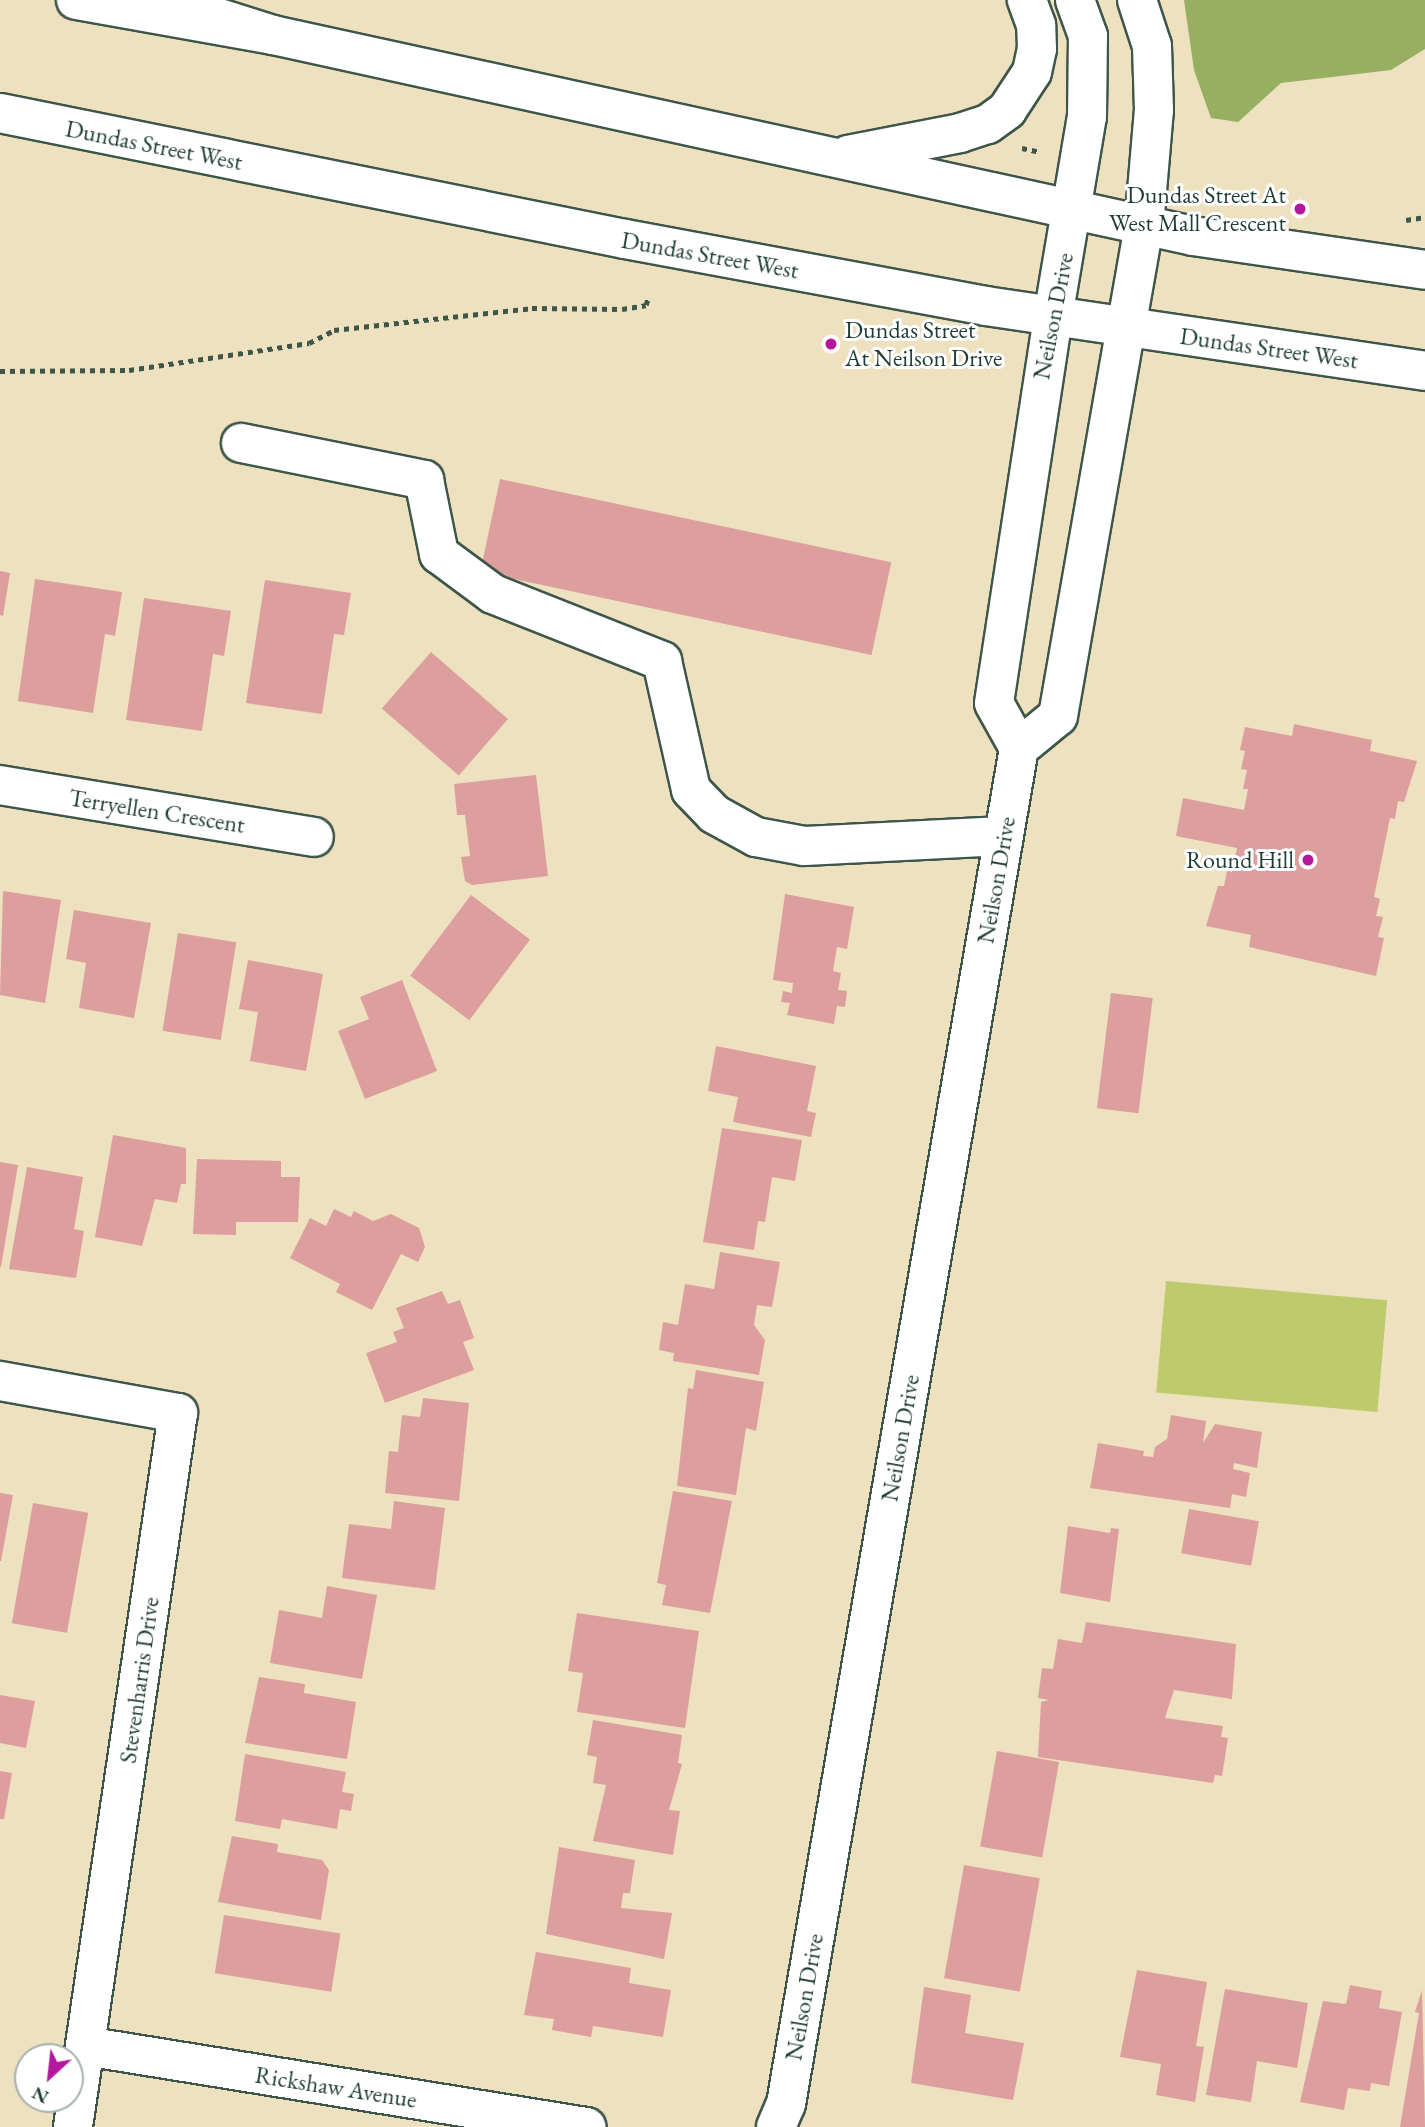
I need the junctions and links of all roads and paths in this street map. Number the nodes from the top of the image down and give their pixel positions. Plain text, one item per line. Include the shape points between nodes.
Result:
1 (76, 0) edge
2 (162, 0) edge
3 (1027, 0) edge
4 (1075, 0) edge
5 (1137, 0) edge
6 (273, 35) junction
7 (0, 113) edge
8 (1017, 147) dead end
9 (1051, 155) dead end
10 (832, 158) junction
11 (1073, 211) junction
12 (1425, 216) edge
13 (1406, 220) dead end
14 (1144, 226) junction
15 (1425, 270) edge
16 (648, 297) dead end
17 (1052, 317) junction
18 (1126, 328) junction
19 (0, 371) edge
20 (1425, 371) edge
21 (241, 443) dead end
22 (1019, 748) junction
23 (0, 785) edge
24 (1004, 836) junction
25 (314, 837) dead end
26 (0, 1381) edge
27 (85, 2046) junction
28 (72, 2127) edge
29 (586, 2127) edge
30 (776, 2127) edge

1 - 6 main road
2 - 6 main road
3 - 10 main road via 1036,25 1037,49 1027,82 1007,110 988,124 960,133
4 - 11 main road, Neilson Drive via 1086,26 1089,55 1087,117
5 - 14 main road via 1148,29 1153,63
6 - 10 main road
7 - 17 main road, Dundas Street West via 625,239
8 - 9 path
10 - 11 main road
11 - 14 main road
11 - 17 main road, Neilson Drive
12 - 13 path
14 - 15 main road
14 - 18 main road
16 - 19 path via 646,305 622,309 532,308 334,330 309,342 129,370
17 - 18 main road, Dundas Street West
17 - 22 main road, Neilson Drive via 994,703
18 - 20 main road, Dundas Street West
18 - 22 main road via 1058,716
21 - 24 main road via 424,480 439,554 493,594 662,661 691,790 714,814 756,837 804,846
22 - 24 main road, Neilson Drive
23 - 25 main road, Terryellen Crescent
24 - 30 main road, Neilson Drive via 786,2104
26 - 27 main road, Stevenharris Drive via 178,1413
27 - 28 main road, Stevenharris Drive
27 - 29 main road, Rickshaw Avenue

